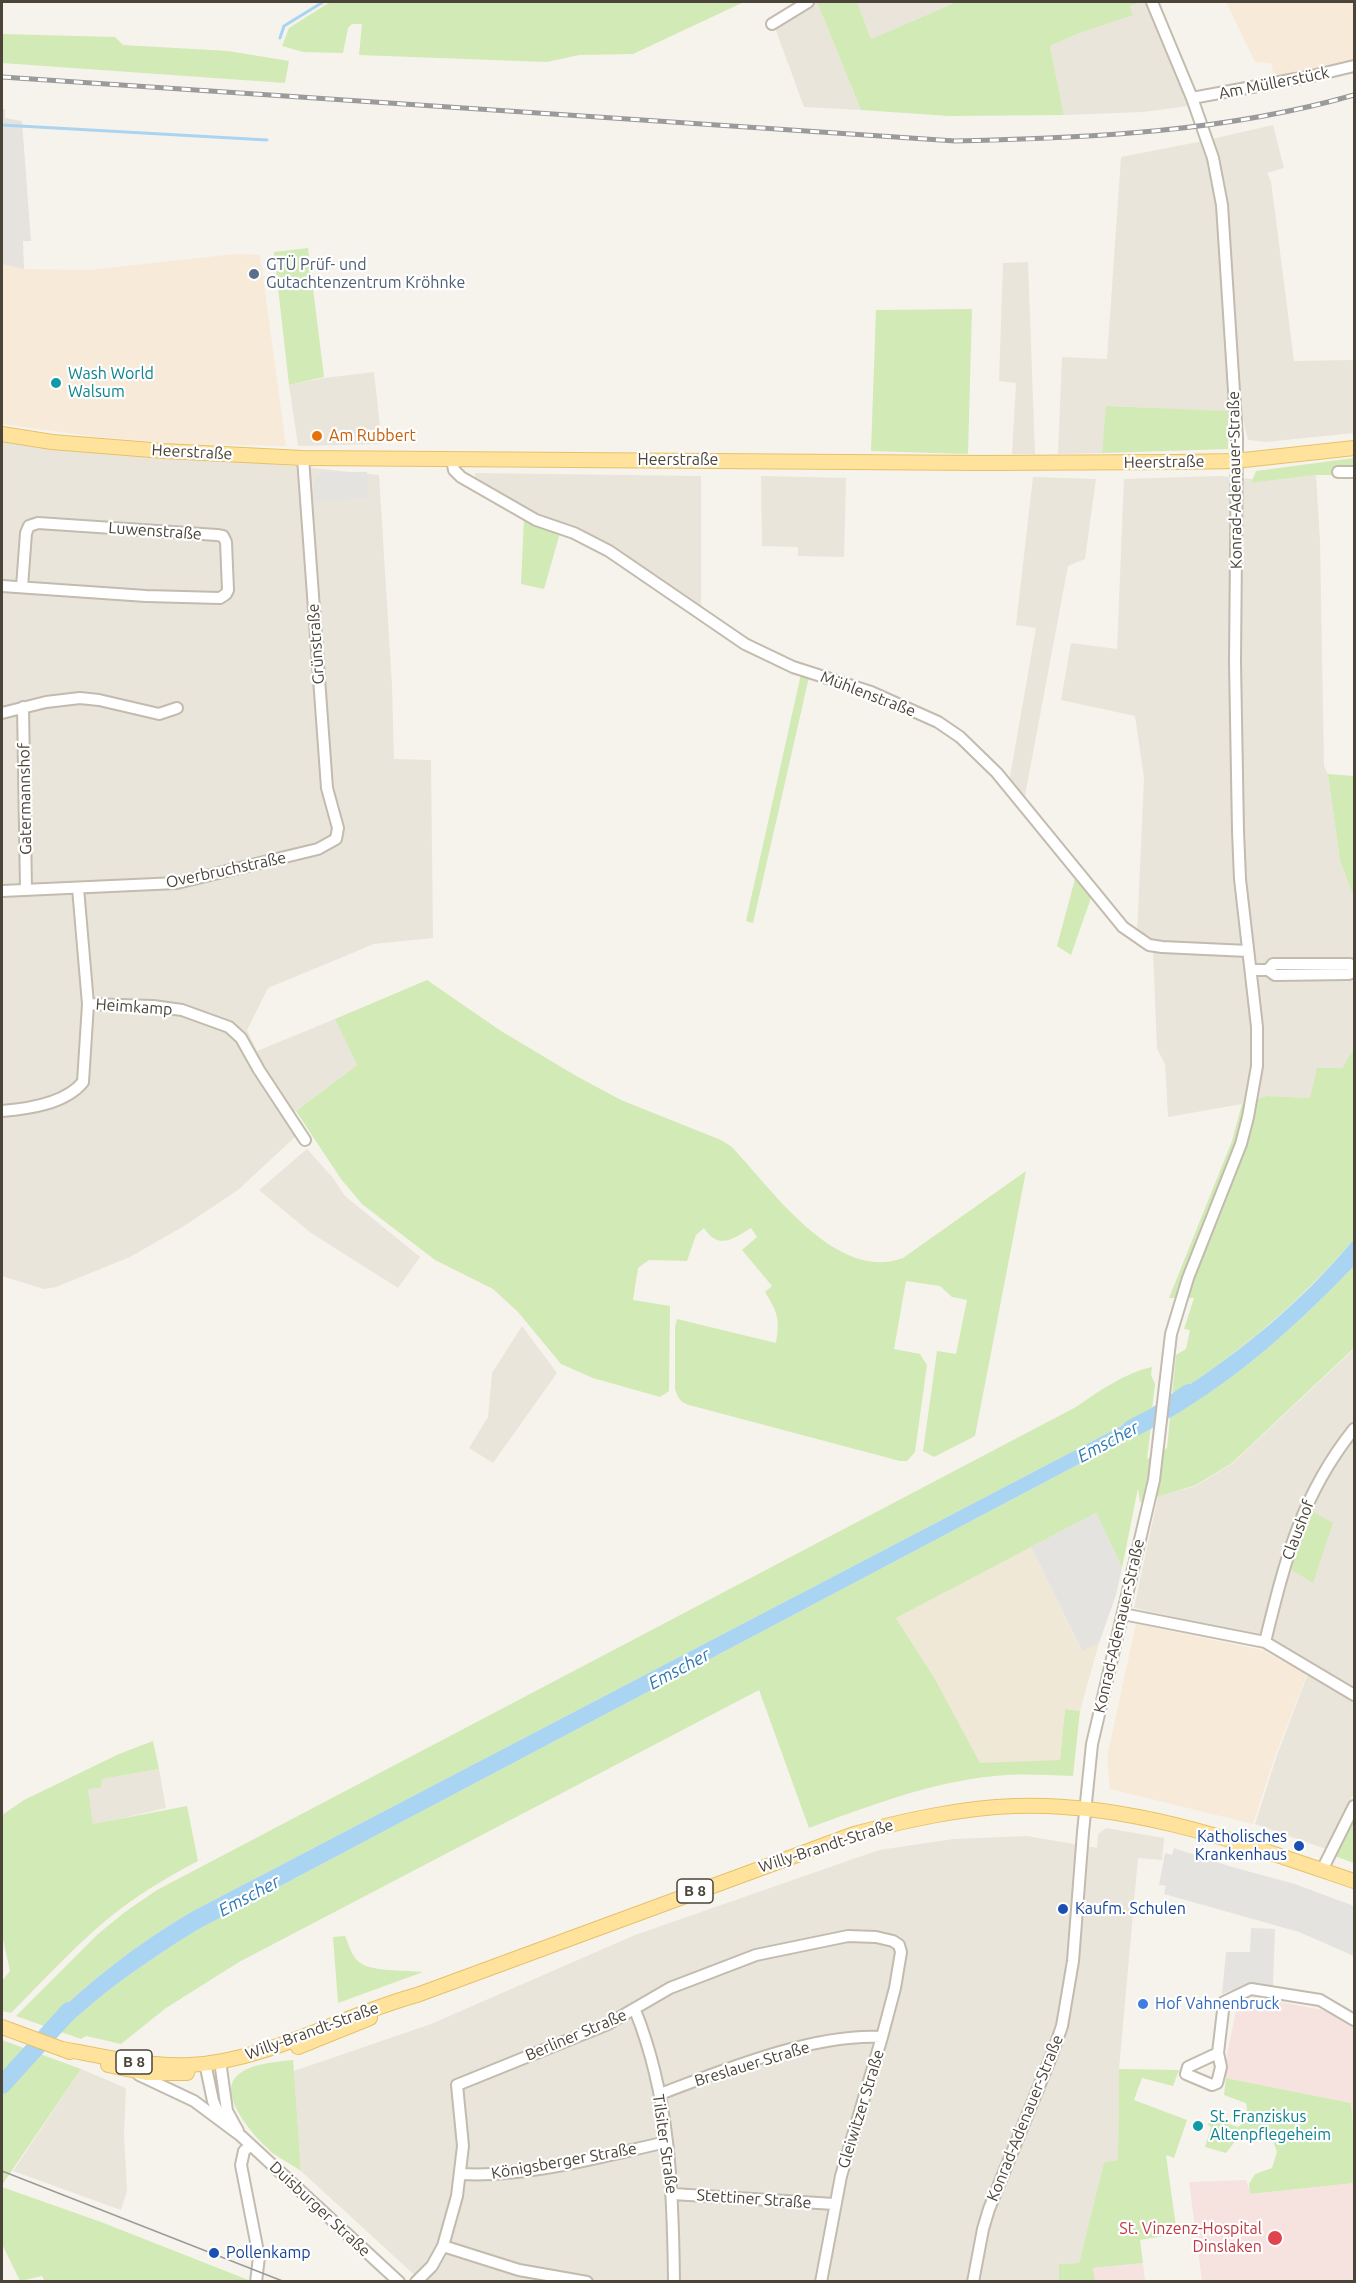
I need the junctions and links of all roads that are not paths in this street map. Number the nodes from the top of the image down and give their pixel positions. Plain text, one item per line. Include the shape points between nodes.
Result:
1 (808, 2) edge
2 (1152, 2) edge
3 (772, 24) dead end
4 (1354, 66) edge
5 (1192, 98) junction
6 (2, 434) edge
7 (1354, 448) edge
8 (303, 458) junction
9 (452, 459) junction
10 (1235, 461) junction
11 (1338, 472) dead end
12 (1354, 472) edge
13 (2, 586) edge
14 (22, 587) junction
15 (24, 707) junction
16 (177, 708) dead end
17 (2, 713) edge
18 (337, 832) joint
19 (78, 888) junction
20 (27, 890) junction
21 (2, 891) edge
22 (1248, 951) junction
23 (1251, 970) junction
24 (1268, 970) junction
25 (88, 1004) junction
26 (2, 1111) edge
27 (305, 1140) dead end
28 (1354, 1429) edge
29 (1123, 1614) junction
30 (1265, 1642) junction
31 (1354, 1695) edge
32 (1354, 1806) edge
33 (1085, 1809) junction
34 (1322, 1870) junction
35 (1354, 1881) edge
36 (893, 1941) joint
37 (635, 2010) junction
38 (1354, 2020) edge
39 (8, 2029) edge
40 (882, 2037) junction
41 (63, 2049) junction
42 (1218, 2053) dead end
43 (221, 2065) junction
44 (206, 2067) junction
45 (128, 2070) junction
46 (660, 2094) junction
47 (221, 2120) junction
48 (241, 2136) junction
49 (667, 2142) junction
50 (251, 2145) junction
51 (461, 2174) junction
52 (673, 2194) junction
53 (834, 2205) junction
54 (443, 2246) junction
55 (256, 2282) edge
56 (399, 2282) edge
57 (416, 2282) edge
58 (587, 2282) edge
59 (674, 2282) edge
60 (821, 2282) edge
61 (973, 2282) edge

1 - 3 street
2 - 5 street, Konrad-Adenauer-Straße
4 - 5 street, Am Müllerstück
5 - 10 street, Konrad-Adenauer-Straße via 1213,158 1222,205 1237,438
6 - 8 main road, Heerstraße via 154,451
7 - 10 main road, Heerstraße
8 - 9 main road, Heerstraße
8 - 18 street, Grünstraße via 327,789
9 - 10 main road, Heerstraße
9 - 22 street, Mühlenstraße via 454,470 461,477 536,520 609,551 745,644 793,667 913,710 960,737 997,773 1112,915 1138,939 1162,947
10 - 22 street, Konrad-Adenauer-Straße via 1238,831
11 - 12 street
13 - 14 street, Luwenstraße
14 - 14 street, Luwenstraße via 220,598 228,590 226,542 217,535 38,523 29,526 26,533
15 - 16 street via 80,698 159,714
15 - 17 street
15 - 20 street, Gatermannshof
18 - 19 street, Overbruchstraße via 332,843 318,849 177,883
19 - 20 street, Overbruchstraße
19 - 25 street, Heimkamp
20 - 21 street, Overbruchstraße
22 - 23 street, Konrad-Adenauer-Straße
23 - 24 street
23 - 29 street, Konrad-Adenauer-Straße via 1258,1045 1248,1117 1178,1307 1165,1371 1154,1480
24 - 24 street via 1275,975 1349,975 1354,967 1273,964
25 - 26 street via 83,1082 68,1095 40,1105
25 - 27 street, Heimkamp via 153,1006 229,1027 241,1038
28 - 30 street, Claushof via 1313,1489 1290,1546
29 - 30 street
29 - 33 street, Konrad-Adenauer-Straße via 1092,1743
30 - 31 street
32 - 34 street
33 - 34 main road, Willy-Brandt-Straße / B 8 via 1157,1821
33 - 43 main road, Willy-Brandt-Straße / B 8 via 1015,1806 953,1812 854,1834
33 - 61 street, Konrad-Adenauer-Straße via 1073,1961 1062,2026 993,2200
34 - 35 main road, Willy-Brandt-Straße / B 8
36 - 37 street, Berliner Straße via 848,1936 756,1955 670,1988
36 - 40 street, Gleiwitzer Straße via 901,1952
37 - 46 street, Tilsiter Straße
37 - 51 street, Berliner Straße via 608,2025 457,2085 462,2124
38 - 42 street via 1320,2000 1251,1989 1224,2002
39 - 41 main road, Willy-Brandt-Straße / B 8
40 - 46 street, Breslauer Straße via 814,2044
40 - 53 street, Gleiwitzer Straße
41 - 44 main road, Willy-Brandt-Straße / B 8 via 146,2064
41 - 45 main road, Willy-Brandt-Straße / B 8
43 - 44 main road, Willy-Brandt-Straße / B 8
43 - 48 street, Duisburger Straße via 227,2111
44 - 45 main road, Willy-Brandt-Straße / B 8 via 167,2074
44 - 47 street
45 - 47 street, Duisburger Straße via 189,2098
46 - 49 street, Tilsiter Straße
47 - 48 street, Duisburger Straße
48 - 50 street, Duisburger Straße
49 - 51 street, Königsberger Straße via 524,2170
49 - 52 street, Tilsiter Straße
50 - 55 street via 243,2151 241,2165 259,2257
50 - 56 street, Duisburger Straße
51 - 54 street, Berliner Straße
52 - 53 street, Stettiner Straße
52 - 59 street, Tilsiter Straße
53 - 60 street, Gleiwitzer Straße
54 - 57 street, Berliner Straße via 432,2266
54 - 58 street via 519,2270

